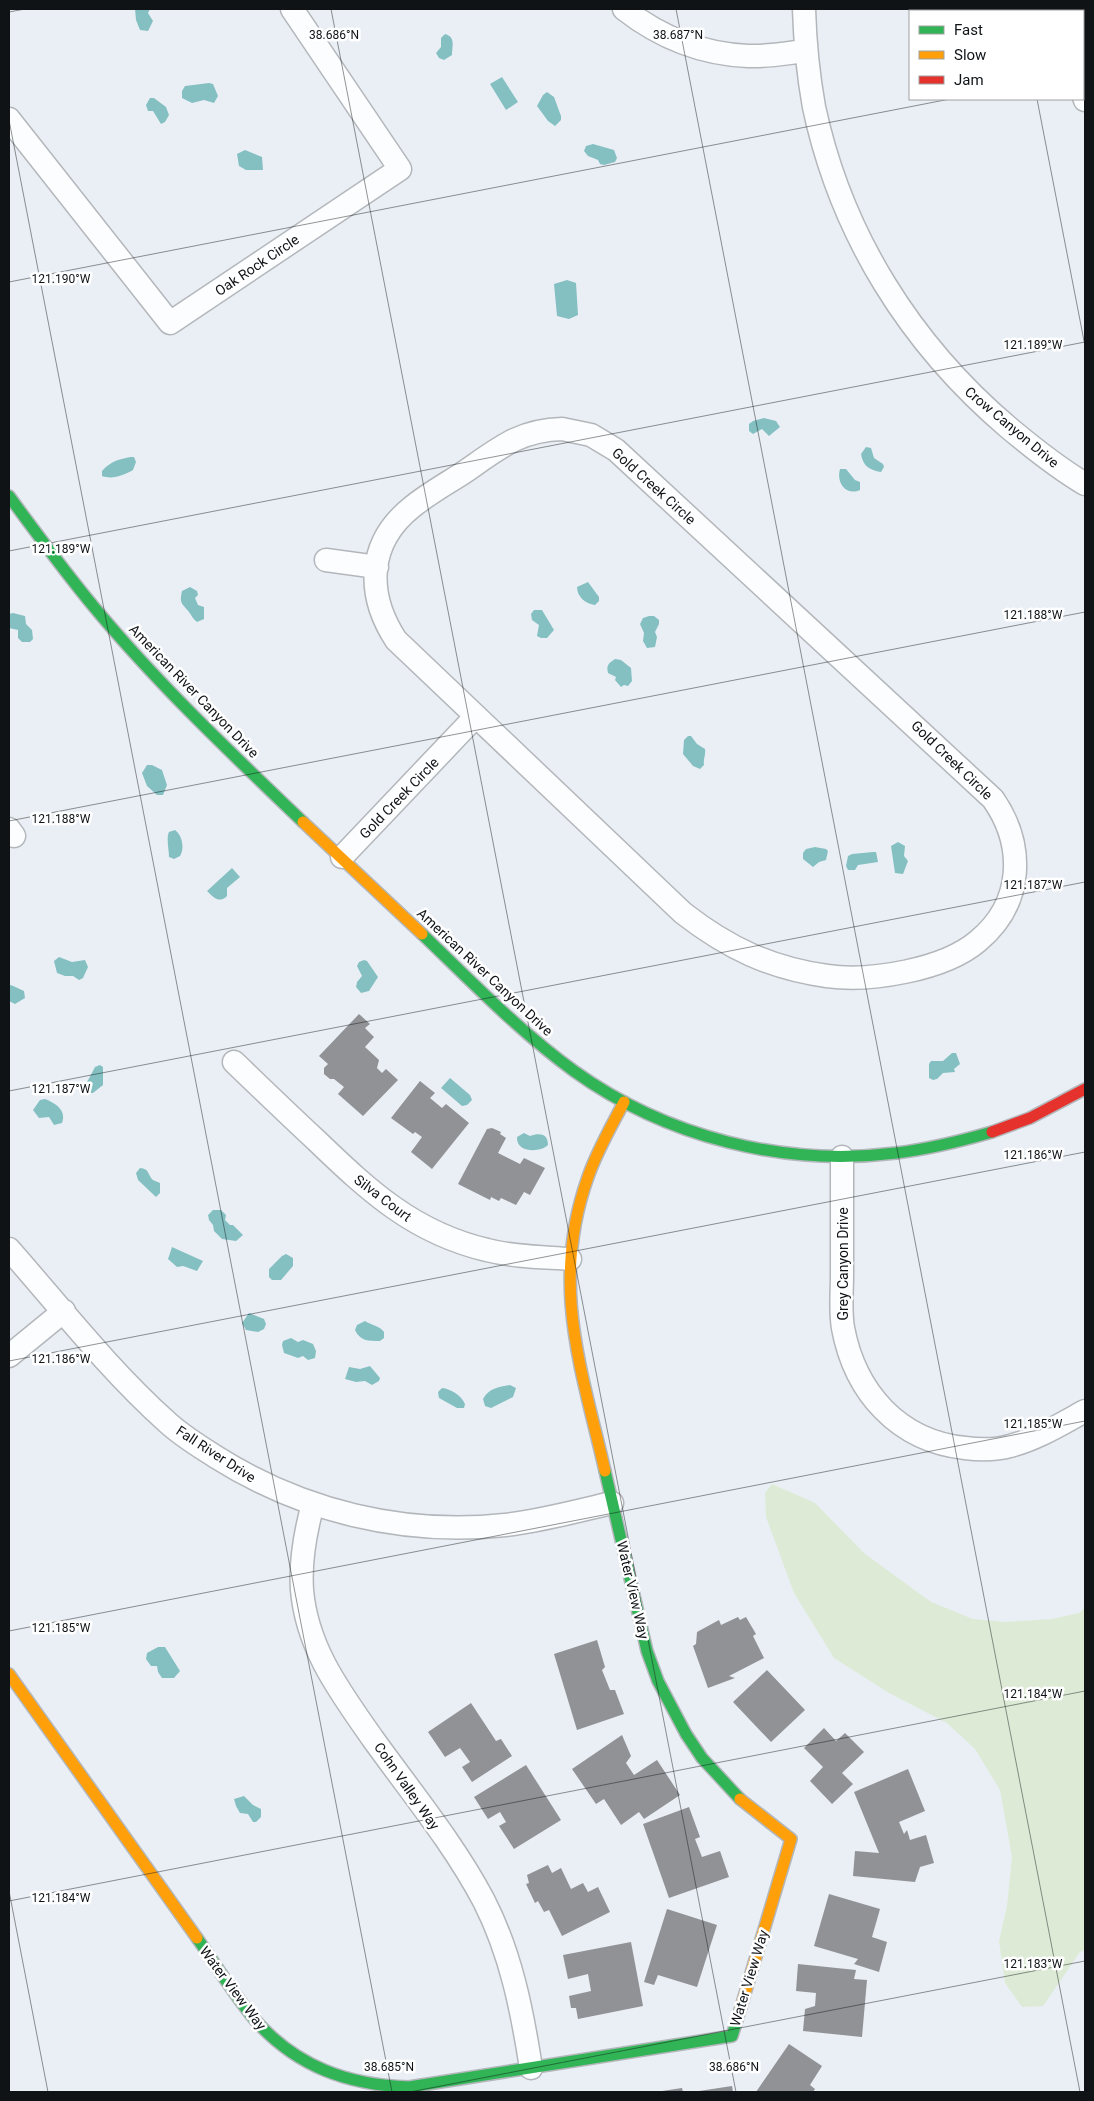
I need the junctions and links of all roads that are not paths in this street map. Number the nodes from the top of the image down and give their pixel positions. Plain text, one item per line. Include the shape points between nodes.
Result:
1 (292, 9) edge
2 (624, 9) edge
3 (804, 9) edge
4 (806, 51) junction
5 (9, 119) edge
6 (1085, 484) edge
7 (9, 496) edge
8 (326, 560) dead end
9 (376, 567) junction
10 (476, 716) junction
11 (342, 858) junction
12 (234, 1062) dead end
13 (1085, 1089) edge
14 (624, 1102) junction
15 (842, 1157) junction
16 (9, 1250) edge
17 (570, 1259) junction
18 (64, 1311) junction
19 (9, 1356) edge
20 (1085, 1411) edge
21 (612, 1503) junction
22 (312, 1504) junction
23 (9, 1674) edge
24 (530, 2068) junction

1 - 5 street, Oak Rock Circle via 400,169 170,324
2 - 4 street via 672,40 710,52 750,56
3 - 4 street, Crow Canyon Drive
4 - 6 street, Crow Canyon Drive via 814,105 835,180 857,234 884,285 942,363 984,407 1036,451
7 - 11 street, American River Canyon Drive via 90,601 160,681
8 - 9 street
9 - 10 street, Gold Creek Circle via 380,611 396,640
9 - 10 street, Gold Creek Circle via 385,540 412,506 505,444 548,430 577,431 604,442 983,787 1009,826 1015,858 1012,890 999,918 983,937 964,951 934,964 863,977 828,976 776,966 712,935 683,913
10 - 11 street, Gold Creek Circle
11 - 14 street, American River Canyon Drive via 535,1041 573,1071
12 - 17 street, Silva Court via 359,1181 418,1224 444,1237 486,1250
13 - 15 street, American River Canyon Drive via 998,1131 951,1145 887,1155
14 - 15 street, American River Canyon Drive via 665,1122 758,1150
14 - 17 street, Water View Way via 597,1153 581,1197
15 - 20 street, Grey Canyon Drive via 842,1325 854,1367 877,1403 924,1438 981,1450 1010,1447 1038,1437
16 - 18 street, Fall River Drive
17 - 21 street, Water View Way via 572,1322
18 - 19 street
18 - 22 street, Fall River Drive via 134,1391 186,1437 244,1475
21 - 22 street, Fall River Drive via 534,1520 458,1528 411,1526 366,1519
21 - 24 street, Water View Way via 647,1651 672,1714 710,1770 746,1806 791,1839 732,2036
22 - 24 street, Cohn Valley Way via 305,1533 302,1591 316,1647 336,1686 463,1865 484,1902 515,1981
23 - 24 street, Water View Way via 255,2019 282,2046 333,2076 390,2087 427,2085

